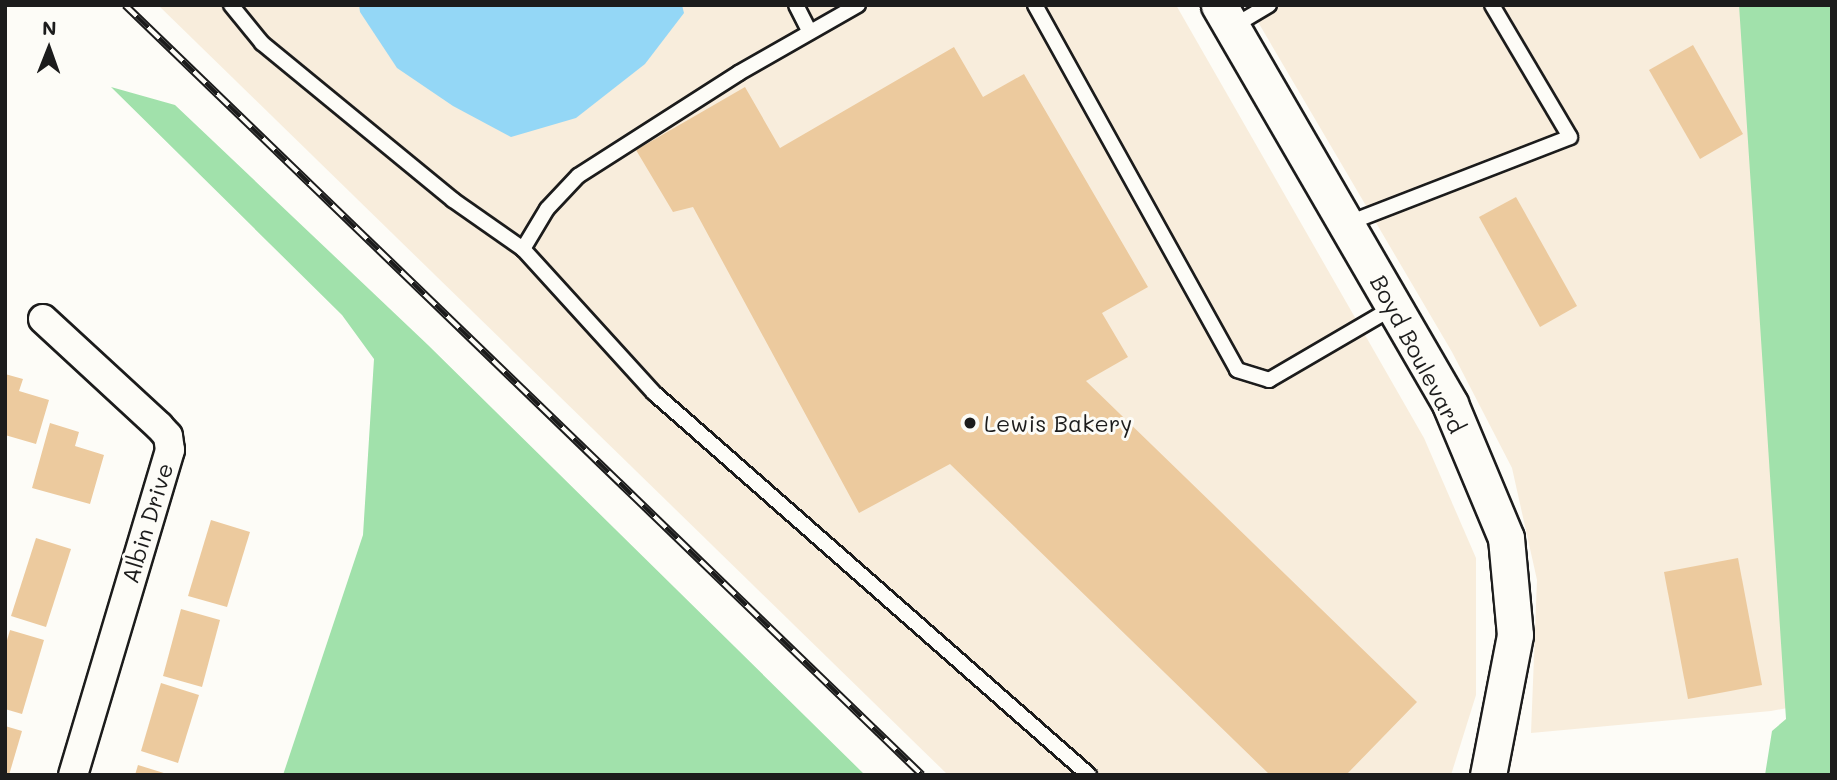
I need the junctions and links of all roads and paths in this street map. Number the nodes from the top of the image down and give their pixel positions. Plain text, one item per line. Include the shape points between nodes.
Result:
1 (231, 5) edge
2 (796, 5) edge
3 (858, 5) edge
4 (1035, 5) edge
5 (1269, 5) edge
6 (1492, 5) edge
7 (1226, 16) edge
8 (810, 32) junction
9 (1346, 224) junction
10 (523, 249) junction
11 (1394, 307) junction
12 (43, 319) dead end
13 (73, 775) edge
14 (1089, 775) edge
15 (1488, 775) edge

1 - 10 lane via 262,43 453,200
2 - 8 lane
3 - 8 lane
4 - 11 lane via 1237,369 1269,380
5 - 7 lane
6 - 9 lane via 1570,137
7 - 9 street, Boyd Boulevard
8 - 10 lane via 578,176 547,209
9 - 11 street, Boyd Boulevard
10 - 14 lane via 654,393
11 - 15 street, Boyd Boulevard via 1450,404 1506,538 1515,635
12 - 13 street, Albin Drive via 169,436 170,450

